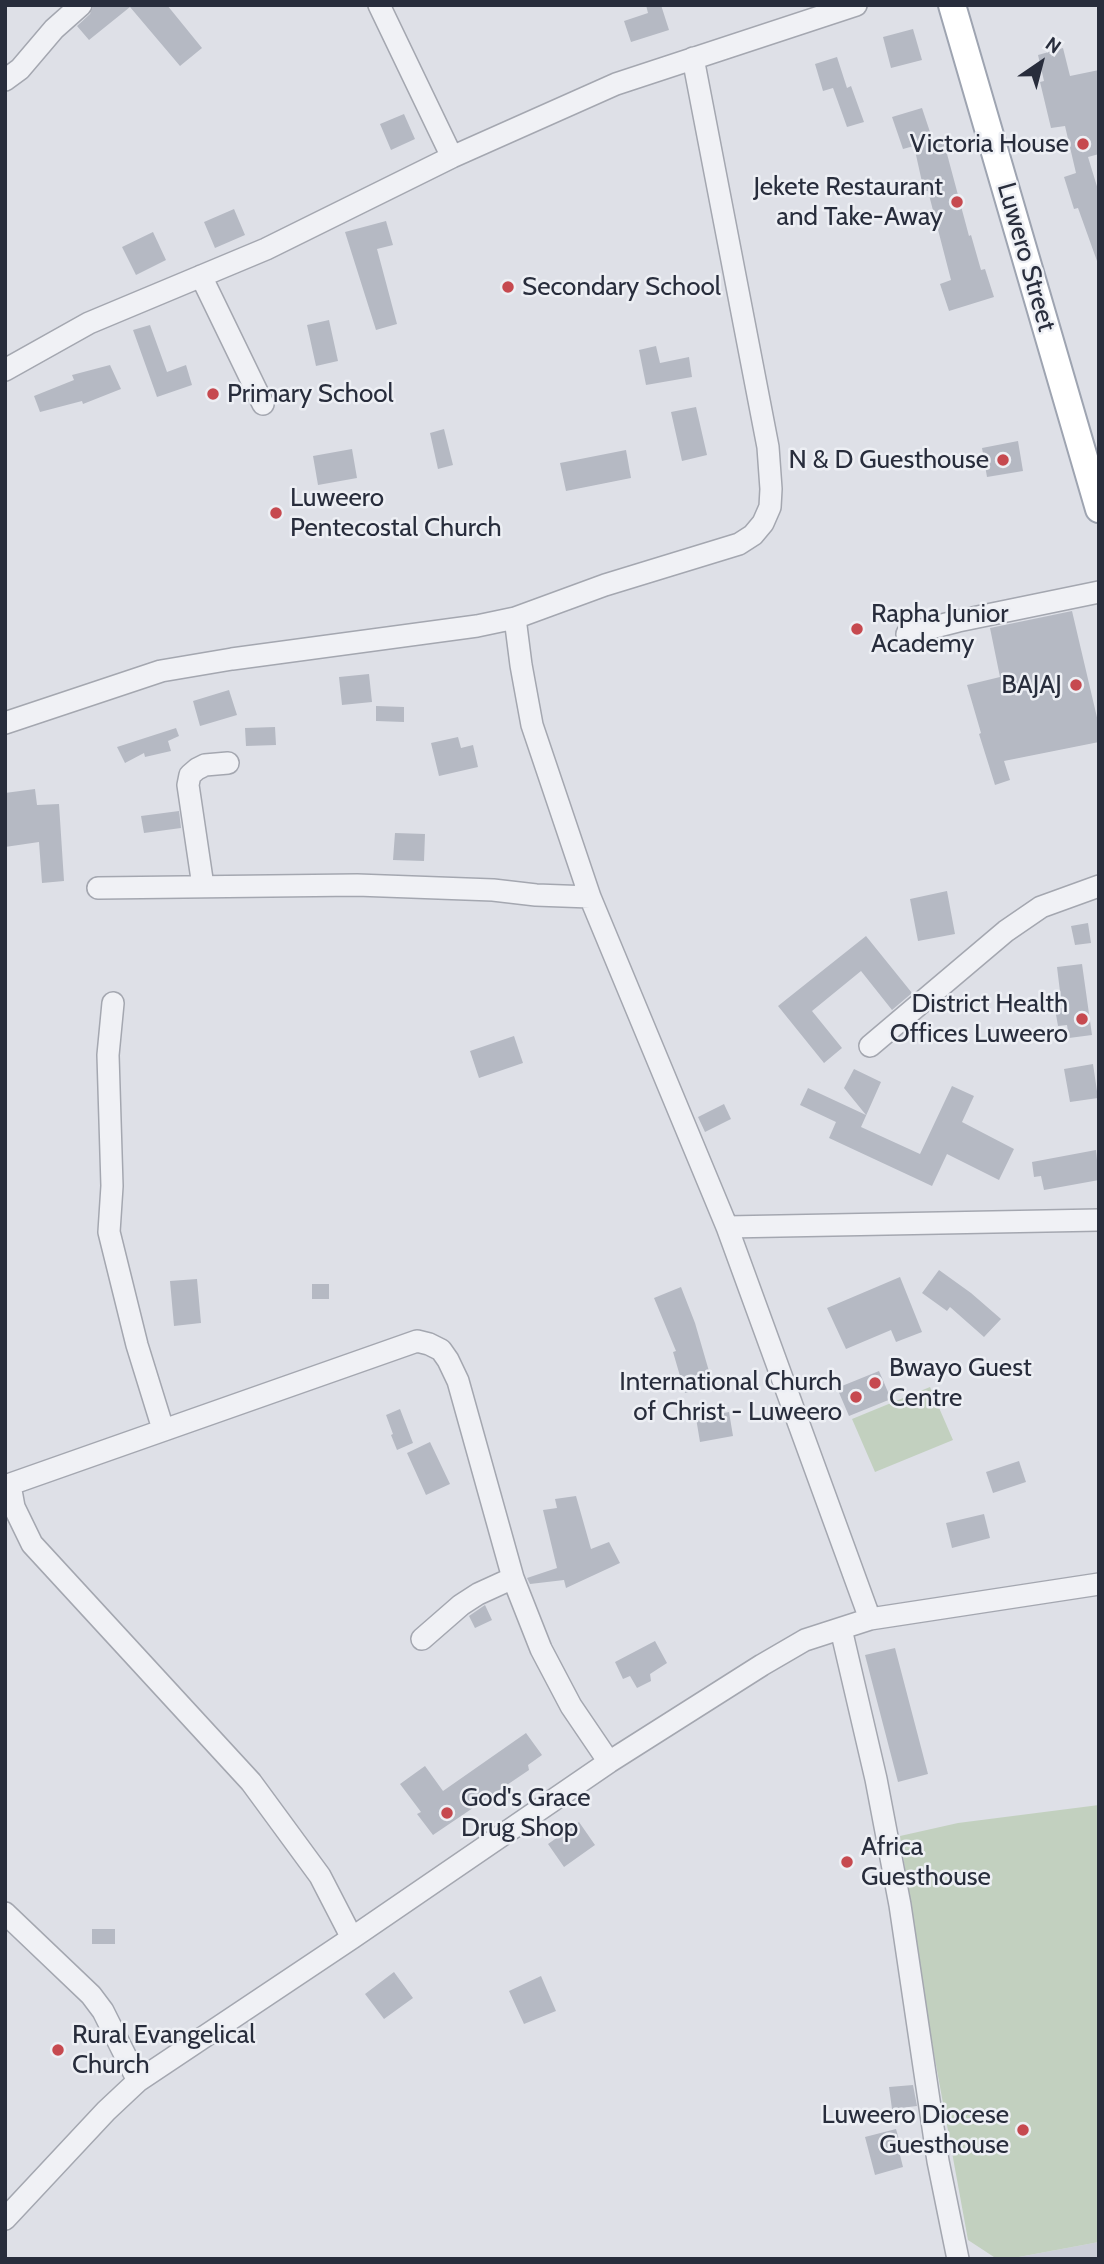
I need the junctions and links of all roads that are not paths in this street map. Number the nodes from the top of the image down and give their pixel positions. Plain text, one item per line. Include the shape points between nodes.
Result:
1 (81, 5) edge
2 (379, 5) edge
3 (856, 5) edge
4 (952, 5) edge
5 (693, 58) junction
6 (5, 80) edge
7 (452, 157) junction
8 (201, 276) junction
9 (5, 370) edge
10 (263, 404) dead end
11 (1097, 493) edge
12 (1099, 592) edge
13 (515, 618) junction
14 (907, 634) dead end
15 (5, 723) edge
16 (228, 763) dead end
17 (203, 886) junction
18 (1099, 886) edge
19 (98, 888) dead end
20 (590, 897) junction
21 (113, 1003) dead end
22 (870, 1046) dead end
23 (1099, 1220) edge
24 (727, 1227) junction
25 (163, 1429) junction
26 (8, 1486) edge
27 (513, 1578) junction
28 (1099, 1584) edge
29 (870, 1619) junction
30 (841, 1629) junction
31 (422, 1639) dead end
32 (609, 1762) junction
33 (5, 1913) edge
34 (352, 1938) junction
35 (138, 2081) junction
36 (5, 2219) edge
37 (958, 2259) edge

1 - 6 street
2 - 7 street
3 - 5 street
4 - 11 main road, Luwero Street
5 - 7 street via 616,84
5 - 13 street via 768,447 770,507 753,535 739,544
7 - 8 street
8 - 9 street via 89,323
8 - 10 street
12 - 14 street
13 - 15 street via 161,671
13 - 20 street via 532,725
16 - 17 street via 205,765 190,775
17 - 19 street
17 - 20 street via 357,885
18 - 22 street via 1041,908 1006,931
20 - 24 street
21 - 25 street via 108,1055 109,1232
23 - 24 street
24 - 29 street
25 - 26 street
25 - 27 street via 417,1341 429,1344 448,1360 458,1381
26 - 34 street via 32,1544 251,1782 320,1876
27 - 31 street via 461,1605
27 - 32 street via 541,1649 571,1706
28 - 29 street
29 - 30 street
30 - 32 street via 805,1640
30 - 37 street via 898,1892 937,2161
32 - 34 street
33 - 35 street via 91,1995
34 - 35 street
35 - 36 street

